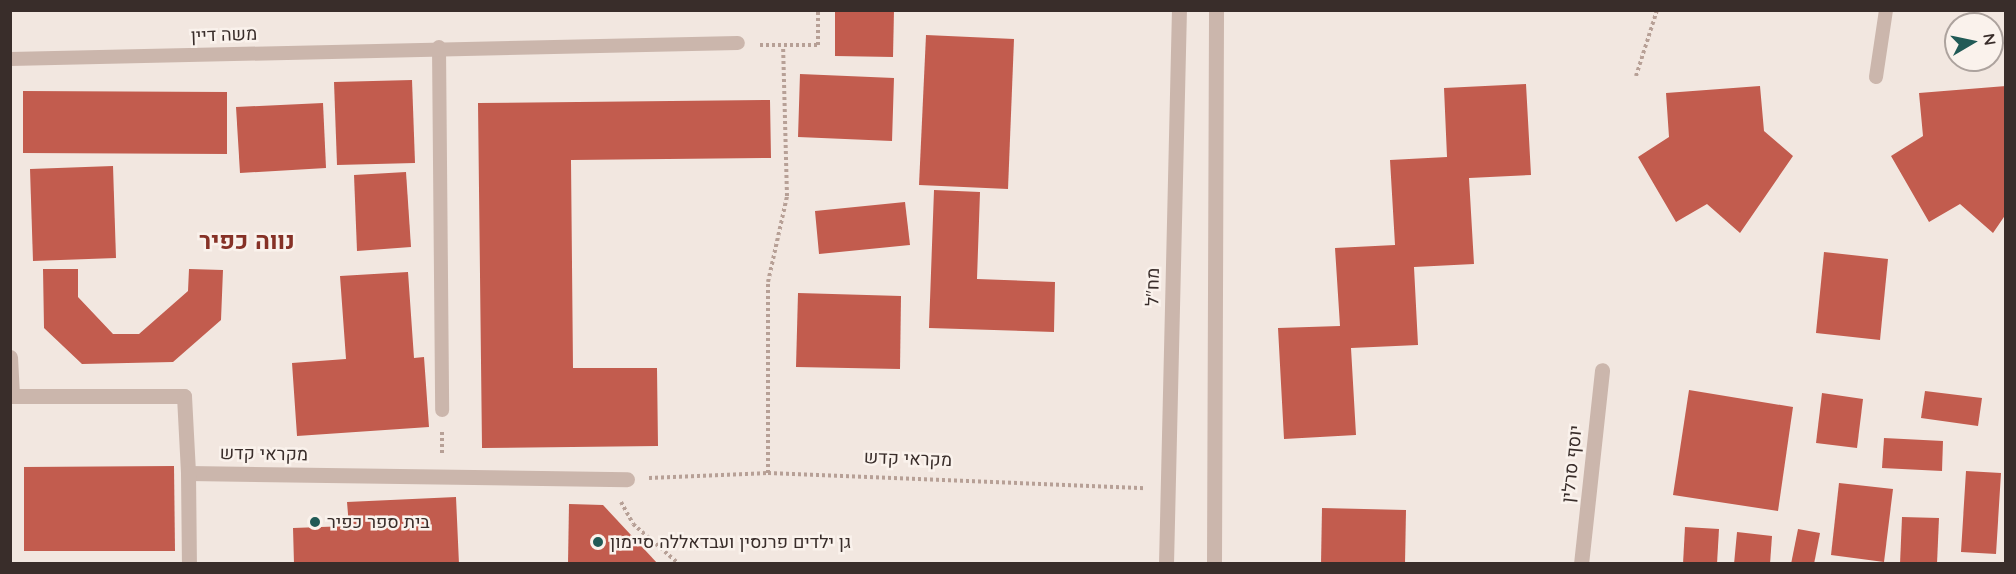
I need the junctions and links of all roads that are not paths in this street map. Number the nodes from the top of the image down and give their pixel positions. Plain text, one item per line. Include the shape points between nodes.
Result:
1 (1179, 10) edge
2 (1216, 10) edge
3 (1886, 10) edge
4 (738, 44) road end
5 (439, 47) junction
6 (10, 59) edge
7 (1876, 77) dead end
8 (10, 357) edge
9 (1602, 369) dead end
10 (442, 410) road end
11 (188, 473) junction
12 (627, 479) road end
13 (189, 564) edge
14 (1166, 564) edge
15 (1214, 564) edge
16 (1581, 564) edge

1 - 14 street, מח"ל
2 - 15 street
3 - 7 lane
4 - 5 lane, משה דיין
5 - 6 lane, משה דיין
5 - 10 lane
8 - 11 street via 12,396 184,396
9 - 16 street, יוסף סרלין
11 - 12 street, מקראי קדש
11 - 13 street

